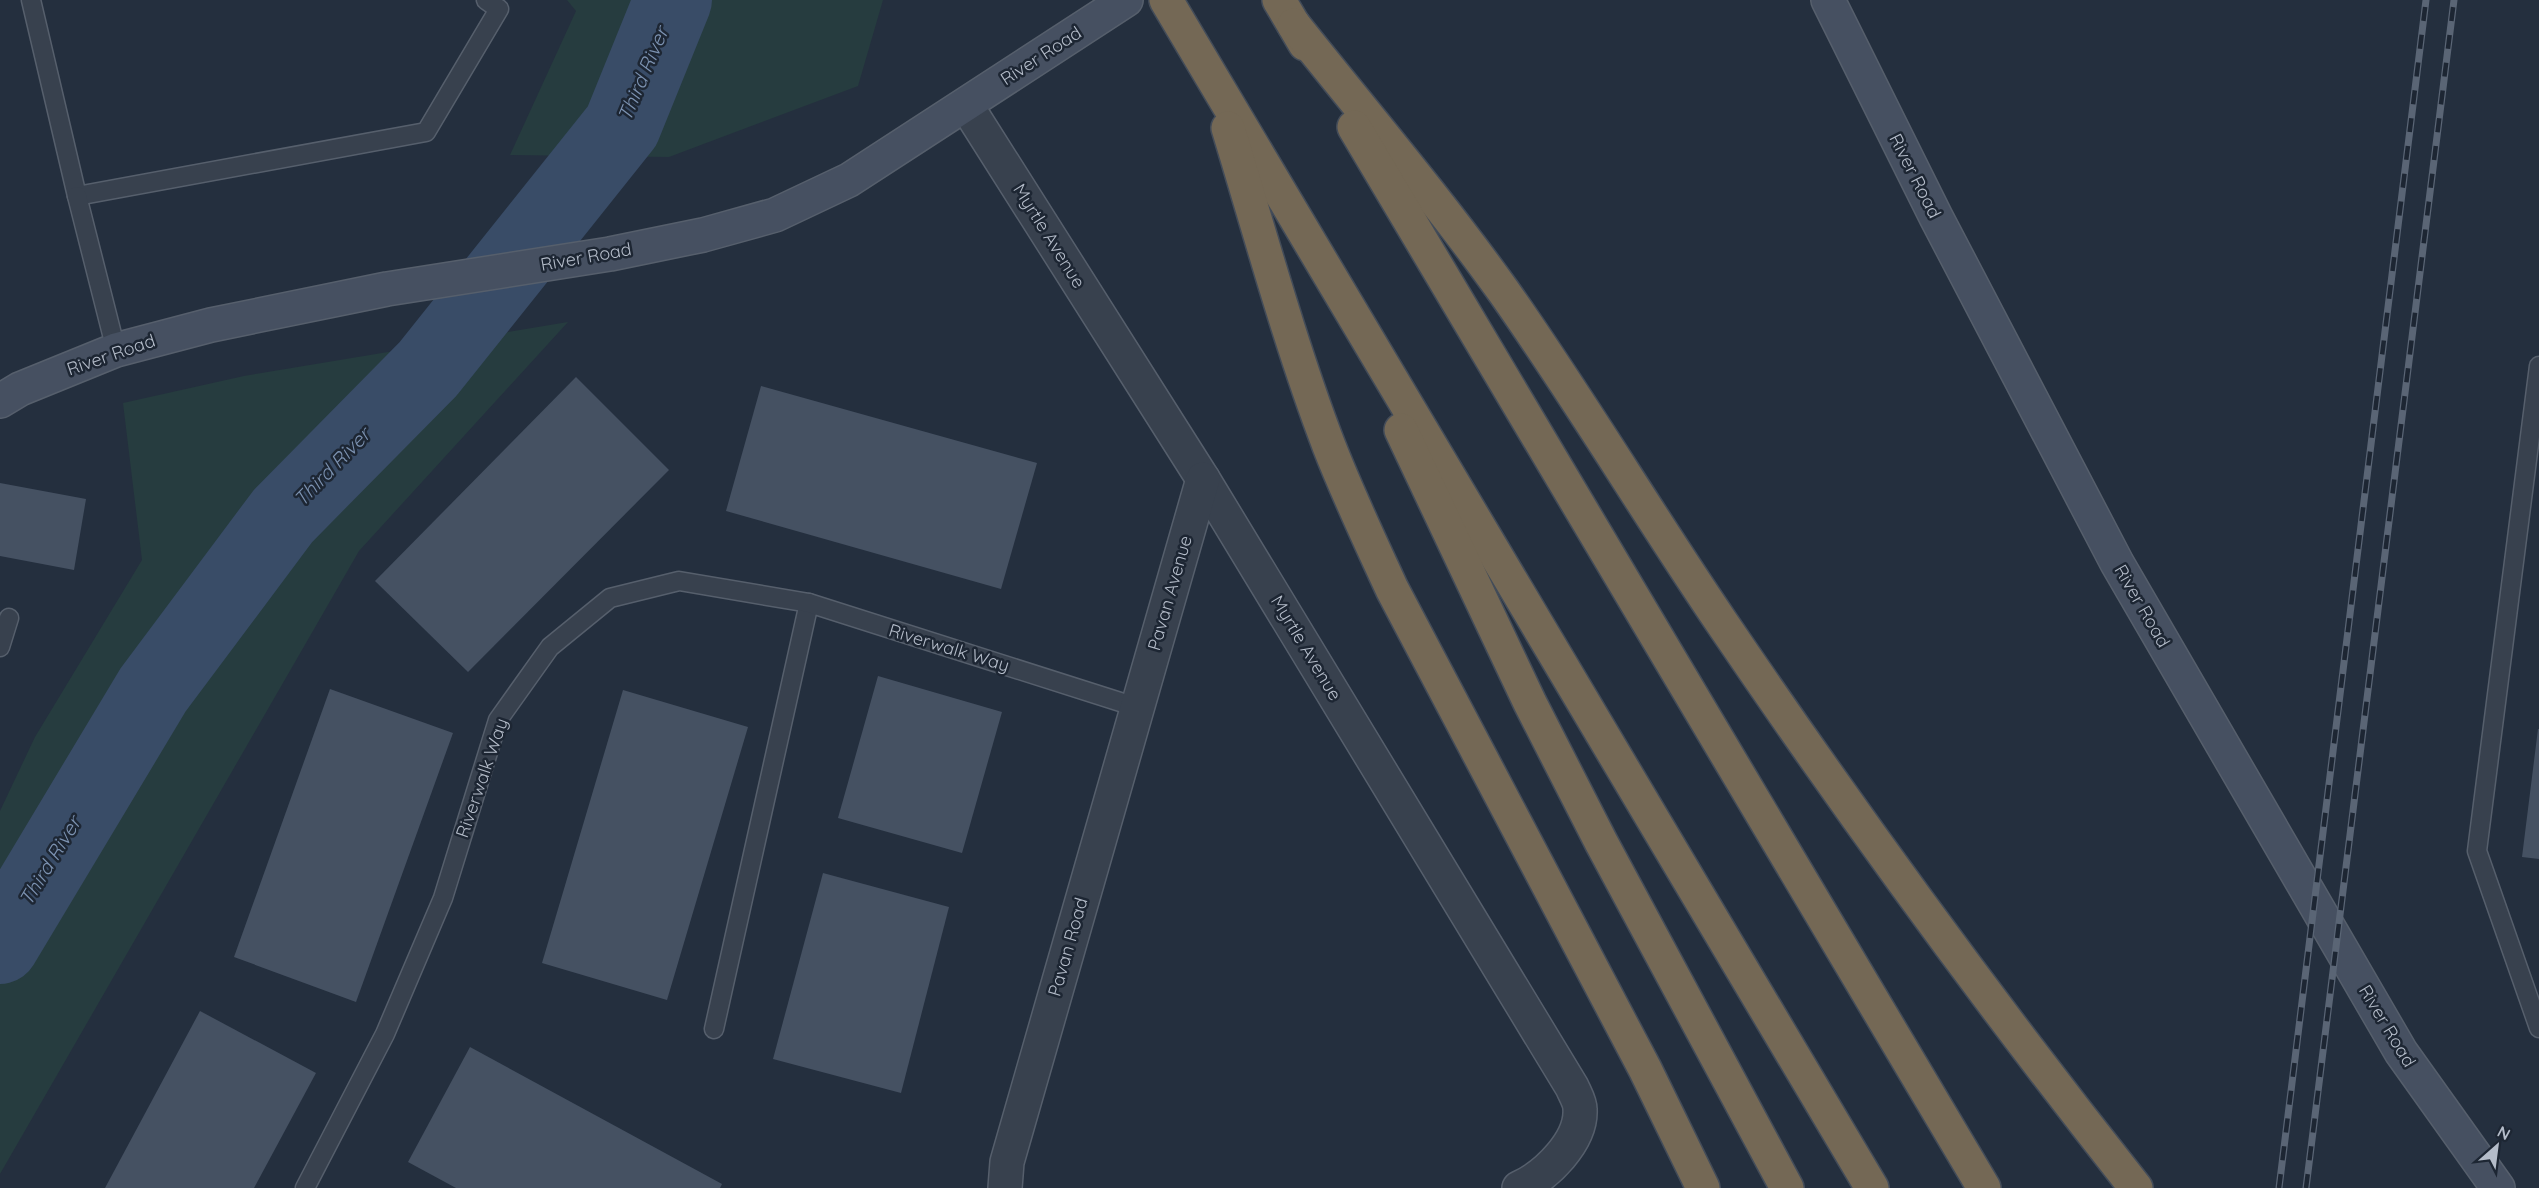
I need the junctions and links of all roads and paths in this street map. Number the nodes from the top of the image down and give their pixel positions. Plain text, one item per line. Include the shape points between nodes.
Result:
1 (31, 0) edge
2 (486, 0) edge
3 (1126, 0) edge
4 (1166, 0) edge
5 (1828, 0) edge
6 (1286, 13) edge
7 (1212, 78) junction
8 (966, 105) junction
9 (77, 196) junction
10 (1326, 268) junction
11 (116, 350) junction
12 (2539, 366) edge
13 (0, 401) edge
14 (1203, 479) junction
15 (809, 603) junction
16 (9, 618) dead end
17 (0, 647) edge
18 (1136, 707) junction
19 (2539, 1028) edge
20 (714, 1029) dead end
21 (312, 1186) edge
22 (1005, 1188) edge
23 (1519, 1188) edge
24 (1703, 1188) edge
25 (1787, 1188) edge
26 (1872, 1188) edge
27 (1984, 1188) edge
28 (2136, 1188) edge
29 (2498, 1188) edge

1 - 9 lane
2 - 9 lane via 499,9 426,132
3 - 8 street, River Road
4 - 7 highway
5 - 29 street, River Road via 1936,218 2117,563 2401,1052
6 - 27 highway
6 - 28 highway via 1504,292 1819,764 2006,1021
7 - 10 highway
7 - 24 highway via 1302,367 1358,516 1392,589
8 - 11 street, River Road via 849,180 775,215 610,254 387,289 211,325
8 - 14 street, Myrtle Avenue
9 - 11 lane
10 - 25 highway via 1530,703 1600,842
10 - 26 highway
11 - 13 street, River Road
12 - 19 lane via 2477,851
14 - 18 street, Pavan Avenue
14 - 23 street, Myrtle Avenue via 1572,1087 1580,1109 1567,1149
15 - 18 lane, Riverwalk Way
15 - 20 lane
15 - 21 lane, Riverwalk Way via 679,581 610,598 550,647 498,720 443,898 385,1034
16 - 17 lane
18 - 22 street, Pavan Road via 1007,1162

